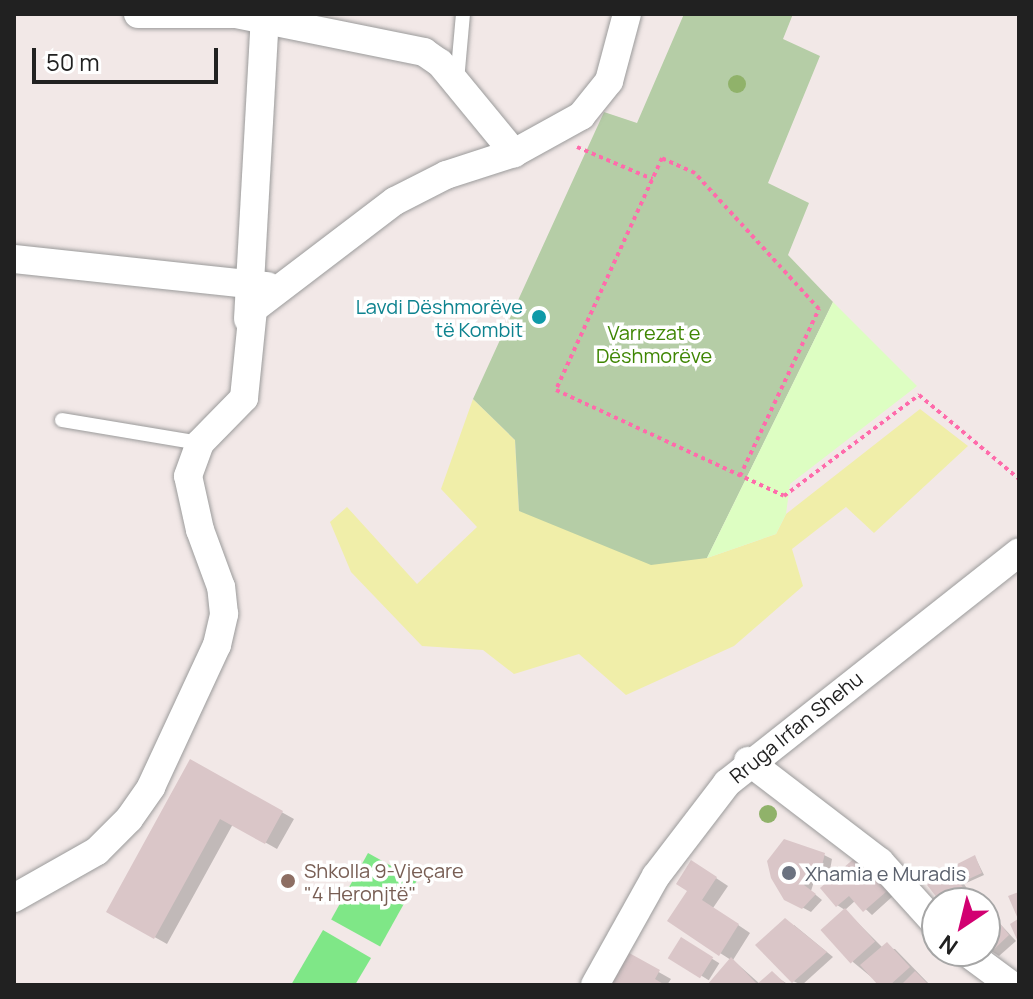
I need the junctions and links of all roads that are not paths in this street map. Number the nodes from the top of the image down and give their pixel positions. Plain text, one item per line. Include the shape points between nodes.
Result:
1 (138, 14) edge
2 (236, 14) edge
3 (463, 14) edge
4 (627, 14) edge
5 (265, 17) junction
6 (457, 82) junction
7 (514, 153) junction
8 (14, 259) edge
9 (250, 285) junction
10 (280, 287) junction
11 (248, 319) junction
12 (62, 420) dead end
13 (200, 443) junction
14 (1019, 552) edge
15 (748, 761) junction
16 (14, 898) edge
17 (921, 907) edge
18 (987, 967) edge
19 (595, 985) edge
20 (1011, 985) edge

1 - 2 street
2 - 5 street
3 - 6 lane
4 - 7 street via 618,58 596,102
5 - 6 street via 424,52
5 - 9 street
6 - 7 street
7 - 10 street via 408,193
8 - 9 street
9 - 10 street
9 - 11 street
10 - 11 street
11 - 13 street via 249,382 244,398
12 - 13 lane
13 - 16 street via 188,476 221,587 224,614 217,645 151,787 129,819 97,851
14 - 15 street, Rruga Irfan Shehu
15 - 17 street via 880,862
15 - 19 street, Rruga Irfan Shehu via 703,810 656,876
18 - 20 street

